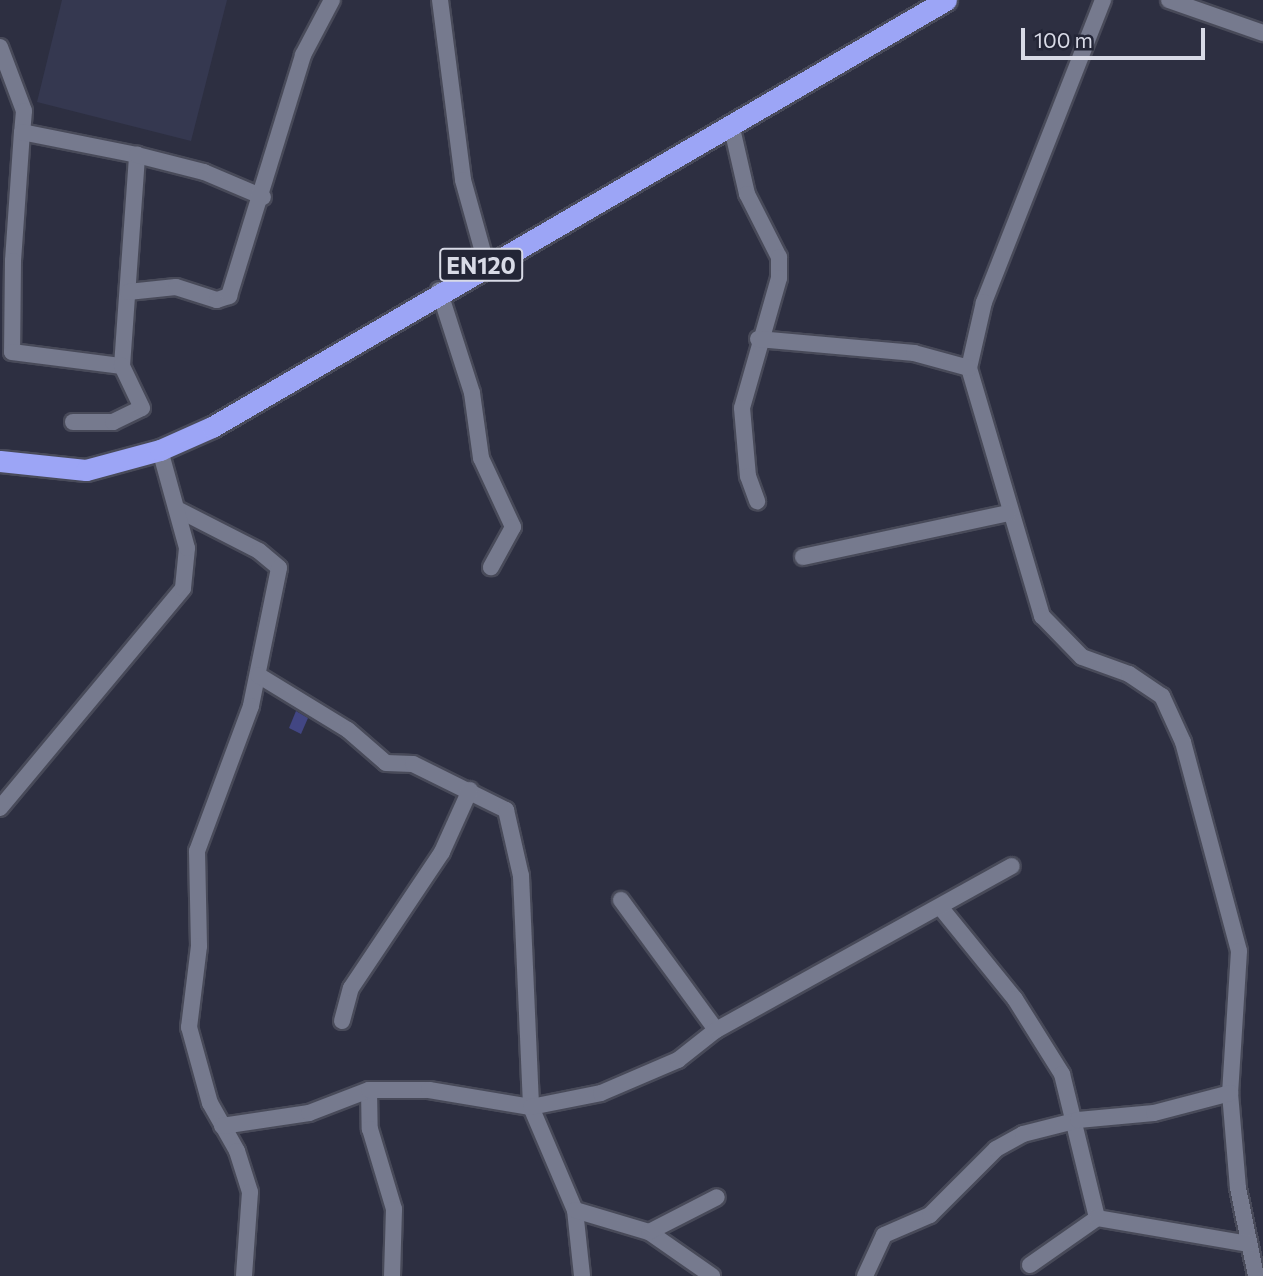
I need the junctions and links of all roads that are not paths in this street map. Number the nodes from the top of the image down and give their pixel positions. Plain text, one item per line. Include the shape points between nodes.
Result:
1 (332, 0) edge
2 (440, 0) edge
3 (946, 0) edge
4 (1103, 0) edge
5 (1170, 0) edge
6 (1263, 33) edge
7 (0, 47) edge
8 (731, 124) junction
9 (22, 132) junction
10 (137, 155) junction
11 (263, 197) junction
12 (486, 263) junction
13 (439, 290) junction
14 (128, 292) junction
15 (758, 339) junction
16 (122, 366) junction
17 (970, 368) junction
18 (73, 422) dead end
19 (160, 450) junction
20 (0, 461) edge
21 (757, 501) dead end
22 (177, 509) junction
23 (1008, 513) junction
24 (803, 557) dead end
25 (491, 567) dead end
26 (258, 676) junction
27 (470, 790) junction
28 (0, 808) edge
29 (1012, 866) dead end
30 (621, 900) dead end
31 (942, 908) junction
32 (342, 1021) dead end
33 (716, 1030) junction
34 (369, 1090) junction
35 (1230, 1093) junction
36 (531, 1107) junction
37 (1077, 1120) junction
38 (222, 1126) junction
39 (717, 1197) dead end
40 (575, 1210) junction
41 (1097, 1218) junction
42 (649, 1232) junction
43 (1249, 1244) junction
44 (1030, 1265) dead end
45 (244, 1276) edge
46 (392, 1276) edge
47 (582, 1276) edge
48 (712, 1276) edge
49 (865, 1276) edge
50 (1256, 1276) edge

1 - 11 street via 303,55
2 - 12 street via 463,180
3 - 8 highway, EN120
4 - 17 street via 984,302
5 - 6 street
7 - 9 street via 19,84
8 - 12 highway, EN120
8 - 15 street via 747,194 779,257 779,278
9 - 10 street
9 - 16 street via 12,352
10 - 11 street via 204,172
10 - 14 street
11 - 14 street via 227,298 176,287
12 - 13 highway, EN120
13 - 19 highway, EN120 via 280,388
13 - 25 street via 471,393 481,458 513,527
14 - 16 street
15 - 17 street via 914,353
15 - 21 street via 742,408 748,476
16 - 18 street via 142,408 113,422
17 - 23 street
19 - 20 highway, EN120 via 86,470
19 - 22 street
22 - 26 street via 259,551 279,568
22 - 28 street via 189,566 183,588
23 - 24 street
23 - 35 street via 1031,592 1056,636 1082,657 1163,696 1176,723 1239,951
26 - 27 street via 348,730 386,763 413,764
26 - 38 street via 197,851 199,946 189,1027
27 - 32 street via 442,852 351,988
27 - 36 street via 502,804 512,824 521,876
29 - 31 street
30 - 33 street
31 - 33 street
31 - 37 street via 1044,1042
33 - 36 street via 644,1078
34 - 36 street via 429,1090
34 - 38 street via 309,1113
34 - 46 street via 370,1129 394,1209
35 - 37 street via 1154,1113
35 - 43 street
36 - 40 street
37 - 41 street
37 - 49 street via 1023,1134 996,1149 930,1215 884,1236
38 - 45 street via 250,1192
39 - 42 street
40 - 42 street
40 - 47 street
41 - 43 street
41 - 44 street
42 - 48 street
43 - 50 street

